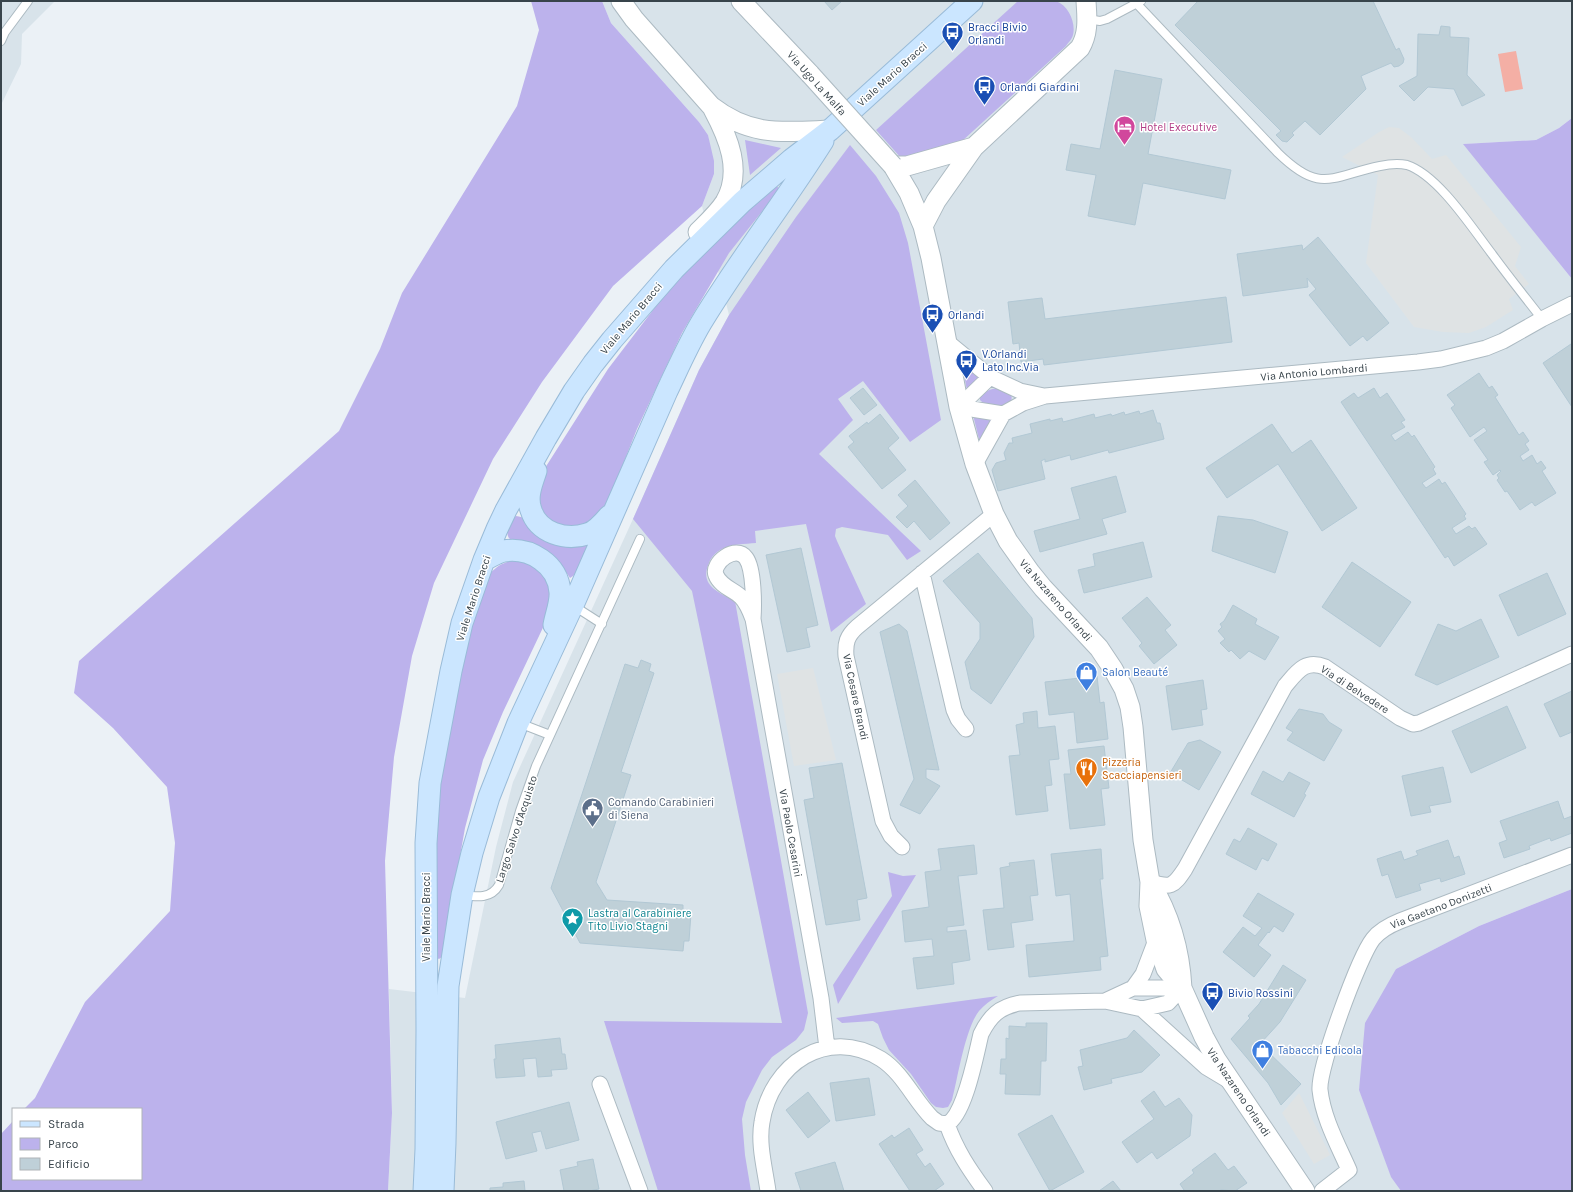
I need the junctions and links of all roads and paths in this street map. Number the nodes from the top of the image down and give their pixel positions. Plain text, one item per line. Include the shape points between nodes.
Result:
1 (28, 1) edge
2 (622, 1) edge
3 (741, 1) edge
4 (972, 1) edge
5 (1076, 1) edge
6 (1139, 2) edge
7 (1086, 10) edge
8 (1, 41) edge
9 (711, 106) junction
10 (830, 130) junction
11 (974, 147) junction
12 (893, 166) junction
13 (923, 226) junction
14 (674, 269) junction
15 (1572, 304) edge
16 (1542, 319) junction
17 (945, 340) junction
18 (990, 377) junction
19 (574, 391) junction
20 (1045, 396) junction
21 (959, 406) junction
22 (1003, 414) junction
23 (975, 464) junction
24 (615, 510) junction
25 (994, 514) junction
26 (640, 539) dead end
27 (484, 560) junction
28 (922, 573) junction
29 (573, 605) junction
30 (753, 619) dead end
31 (602, 624) junction
32 (1572, 654) edge
33 (545, 664) junction
34 (518, 723) junction
35 (966, 729) dead end
36 (550, 735) junction
37 (902, 847) dead end
38 (1572, 855) edge
39 (1150, 882) junction
40 (462, 895) junction
41 (1156, 940) junction
42 (1133, 988) junction
43 (1182, 988) junction
44 (1105, 1001) junction
45 (1142, 1009) junction
46 (827, 1048) junction
47 (1232, 1083) junction
48 (600, 1084) dead end
49 (947, 1124) junction
50 (424, 1191) edge
51 (443, 1191) edge
52 (640, 1191) edge
53 (768, 1191) edge
54 (985, 1191) edge
55 (1305, 1191) edge
56 (1322, 1191) edge

1 - 8 lane
2 - 9 street, Via Ugo La Malfa via 634,19
3 - 12 street, Via Ugo La Malfa, bridge
4 - 10 main road, Viale Mario Bracci
5 - 7 street
6 - 7 lane via 1103,20 1095,20
6 - 16 lane via 1278,154 1299,172 1321,180 1397,164 1416,169 1427,177 1457,208
7 - 11 street via 1086,36 1080,48
9 - 10 street, Via Ugo La Malfa via 732,120 758,129 782,132
9 - 14 street, Via Ugo La Malfa via 730,147 731,186 724,203 690,241
10 - 14 main road, Viale Mario Bracci via 742,202
10 - 24 main road, Viale Mario Bracci via 701,324 667,391
11 - 12 street via 907,166
11 - 13 street via 936,202
12 - 13 street, Via Nazareno Orlandi via 909,193
13 - 17 street, Via Nazareno Orlandi
14 - 19 main road, Viale Mario Bracci via 612,340
15 - 16 street, Via Antonio Lombardi
16 - 20 street, Via Antonio Lombardi via 1486,348 1441,359
17 - 18 street, Via Antonio Lombardi
17 - 21 street, Via Nazareno Orlandi
18 - 20 street, Via Antonio Lombardi via 1020,391
18 - 21 street
19 - 24 main road via 537,467 529,498 531,510 538,524 559,536 588,534
19 - 27 main road, Viale Mario Bracci via 506,510
20 - 22 street, Via Antonio Lombardi via 1023,403
21 - 22 street
21 - 23 street, Via Nazareno Orlandi
22 - 23 street
23 - 25 street, Via Nazareno Orlandi
24 - 29 main road, Viale Mario Bracci
25 - 28 street, Via Cesare Brandi
25 - 39 street, Via Nazareno Orlandi via 1008,541 1030,572 1099,648 1124,689 1133,727 1143,840
26 - 31 lane, Largo Salvo d'Acquisto
27 - 33 main road via 499,553 515,551 536,556 553,570 558,581 560,600
27 - 50 main road, Viale Mario Bracci via 462,623 430,783 426,843 427,1030
28 - 35 street via 954,710
28 - 37 street, Via Cesare Brandi via 853,631 845,647 883,821 891,836
29 - 31 lane
29 - 33 main road, Viale Mario Bracci
30 - 46 street, Via Paolo Cesarini
31 - 36 lane, Largo Salvo d'Acquisto
32 - 39 street, Via di Belvedere via 1413,724 1400,718 1325,667 1318,664 1306,666 1285,686 1177,881 1169,886
33 - 34 main road, Viale Mario Bracci
34 - 36 lane
34 - 40 main road, Viale Mario Bracci via 489,797
36 - 40 lane, Largo Salvo d'Acquisto via 523,803 496,890 487,896
38 - 56 street, Via Gaetano Donizetti via 1400,920 1378,932 1372,940 1355,976 1323,1070 1320,1088 1324,1106 1349,1170
39 - 41 street, Via Nazareno Orlandi via 1149,906
39 - 43 street, Via Nazareno Orlandi via 1169,918 1181,965
40 - 51 main road, Viale Mario Bracci via 448,986
41 - 42 street via 1143,974
41 - 43 street, Via Nazareno Orlandi via 1166,969
42 - 43 street
42 - 44 street
43 - 45 street via 1168,1004
43 - 47 street, Via Nazareno Orlandi via 1210,1050
44 - 45 street
44 - 49 street via 1020,1003 1006,1007 991,1017 981,1034 961,1108 954,1120
45 - 47 street via 1206,1067
46 - 49 street via 852,1048 882,1060 899,1075 932,1118 939,1123
46 - 53 street via 813,1052 794,1063 781,1076 768,1098 761,1140
47 - 55 street, Via Nazareno Orlandi
48 - 52 street
49 - 54 street via 960,1156

